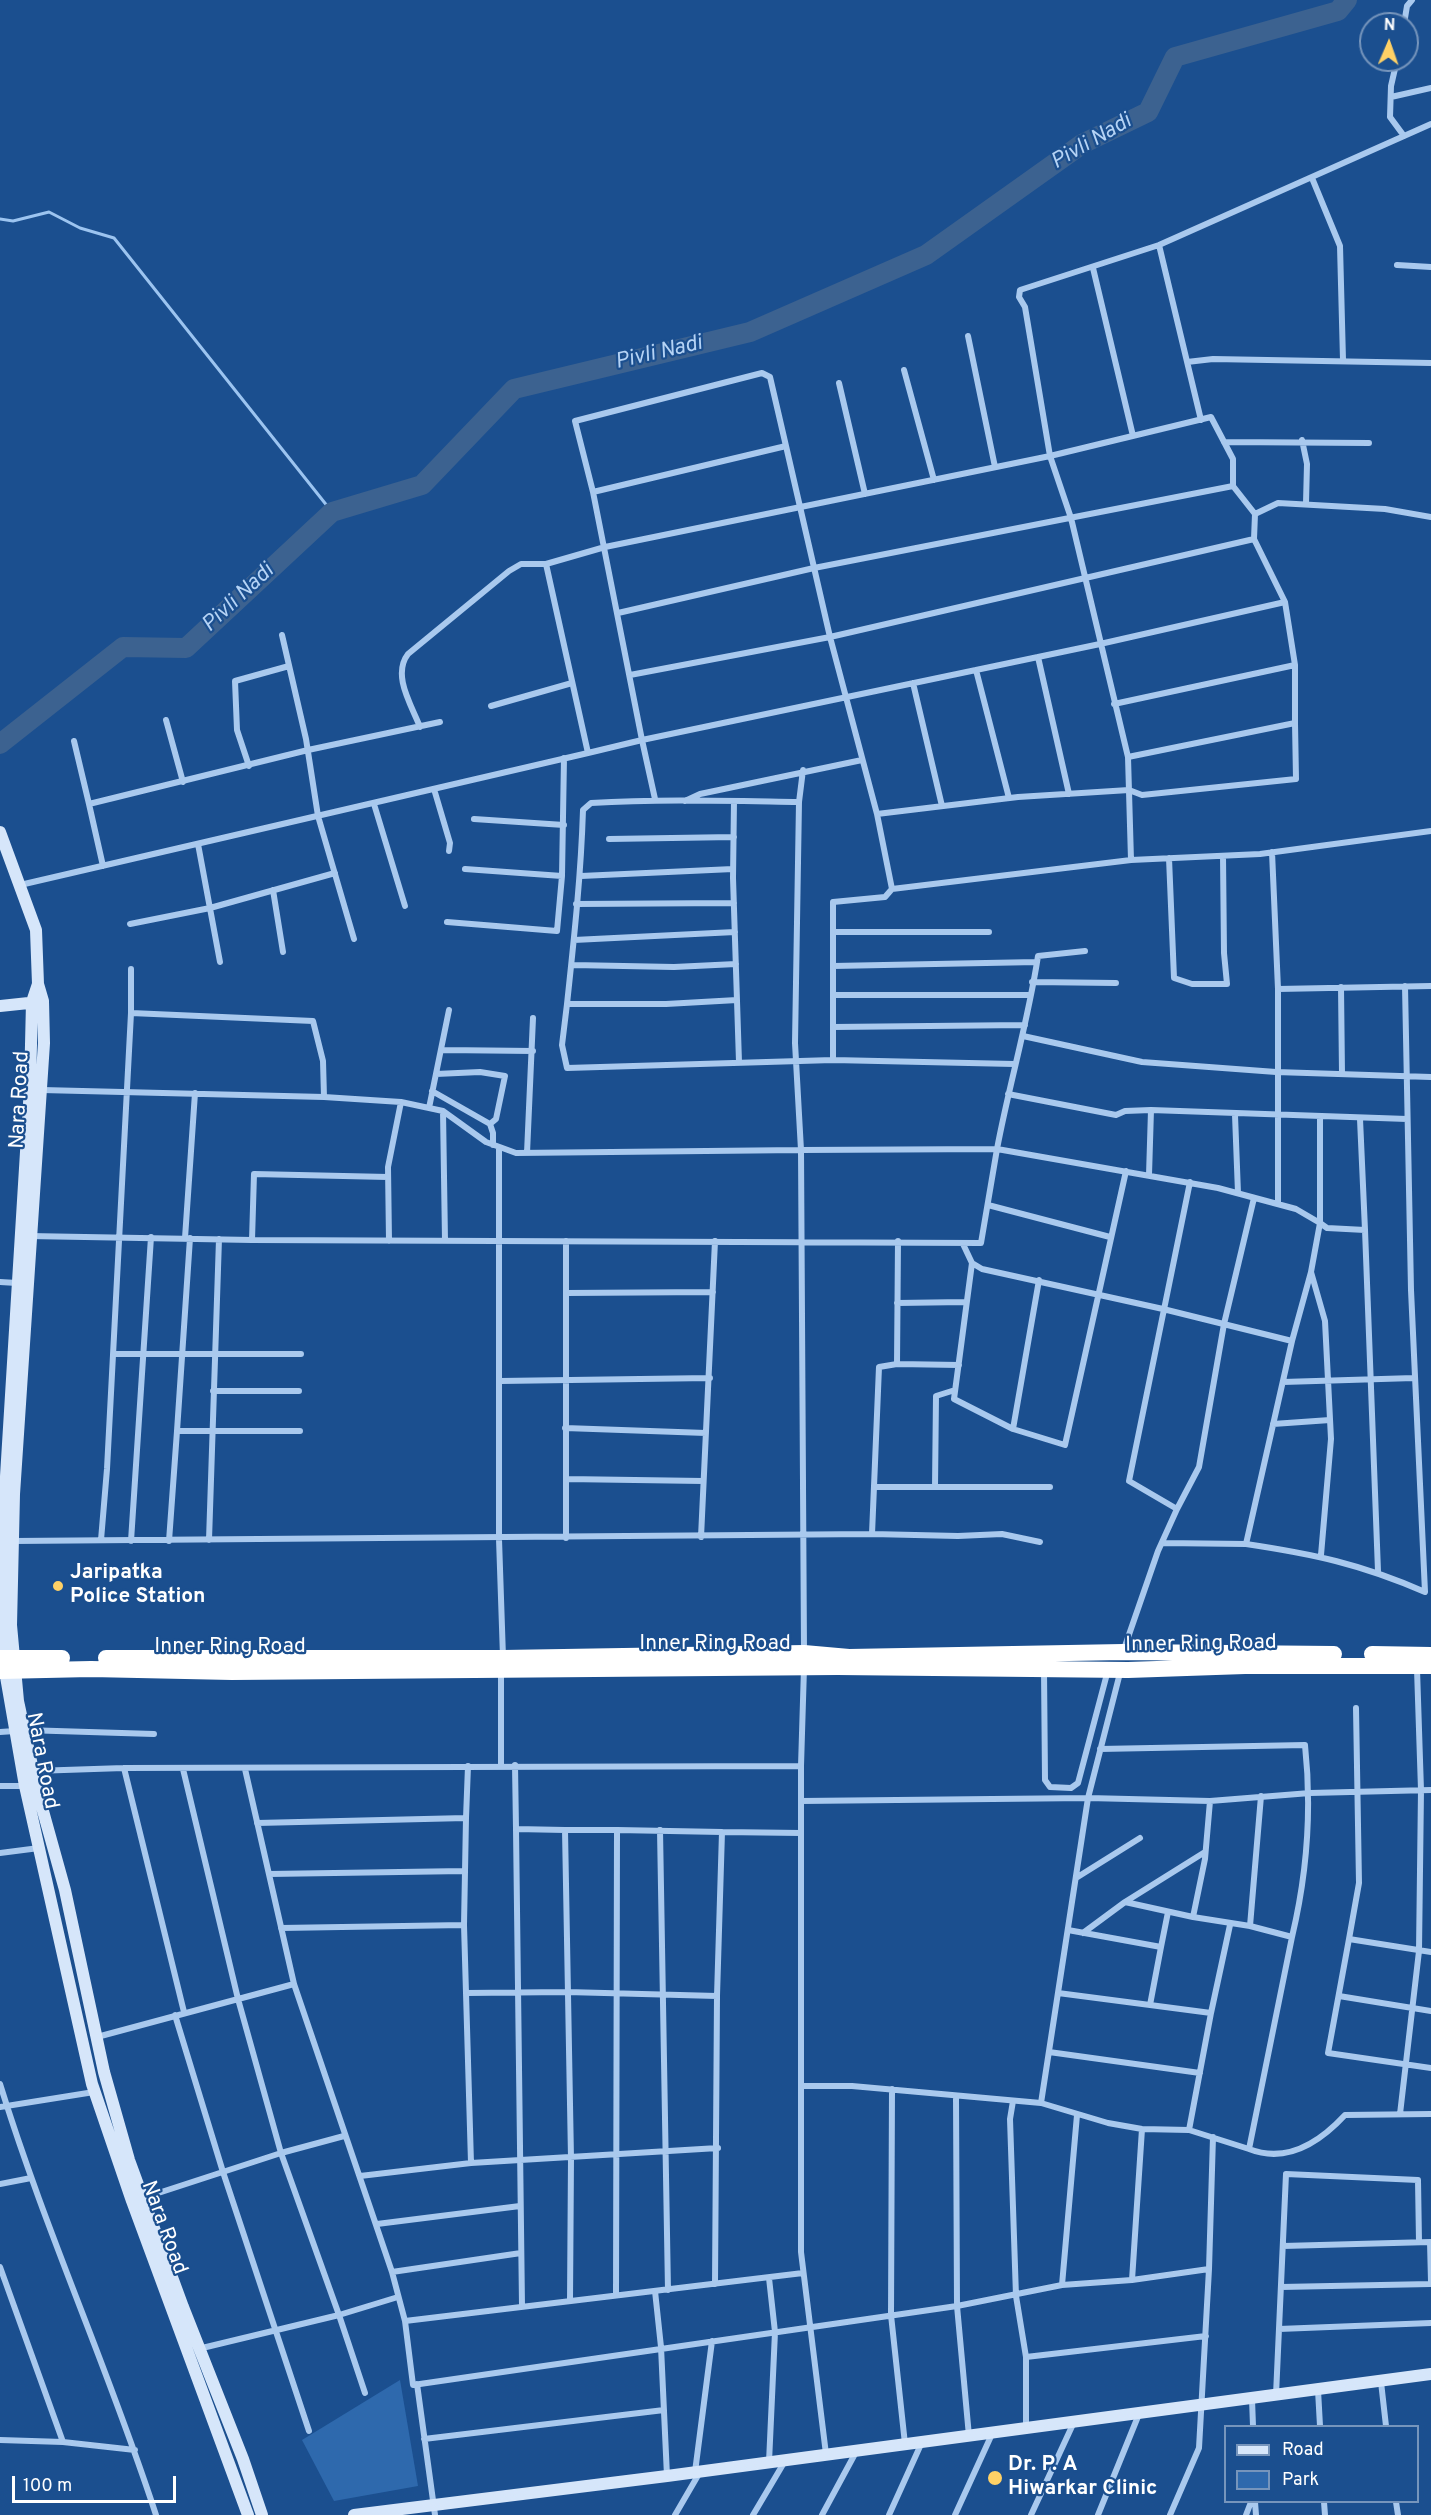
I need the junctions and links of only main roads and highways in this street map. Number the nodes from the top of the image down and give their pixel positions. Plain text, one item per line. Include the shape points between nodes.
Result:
1 (0, 832) edge
2 (37, 1001) junction
3 (0, 1006) edge
4 (26, 1236) junction
5 (5, 1541) edge
6 (1431, 1654) edge
7 (804, 1660) junction
8 (6, 1664) edge
9 (1424, 1666) edge
10 (19, 1730) junction
11 (194, 2351) junction
12 (1431, 2374) edge
13 (434, 2510) edge
14 (248, 2515) edge
15 (262, 2515) edge
16 (354, 2515) edge

1 - 2 main road, Nara Road via 36,930
2 - 3 main road
2 - 4 main road, Nara Road
2 - 4 main road, Nara Road via 42,1090
4 - 5 main road, Nara Road
4 - 5 main road, Nara Road via 17,1283
5 - 8 main road, Nara Road
6 - 7 highway, Inner Ring Road via 1123,1652
7 - 8 highway, Inner Ring Road
7 - 9 highway, Inner Ring Road via 1114,1670
8 - 10 main road, Nara Road
10 - 11 main road, Nara Road via 34,1771 129,2160
10 - 11 main road, Nara Road via 25,1786 94,2092
11 - 14 main road, Nara Road
11 - 15 main road via 243,2459
12 - 13 main road
13 - 16 main road

